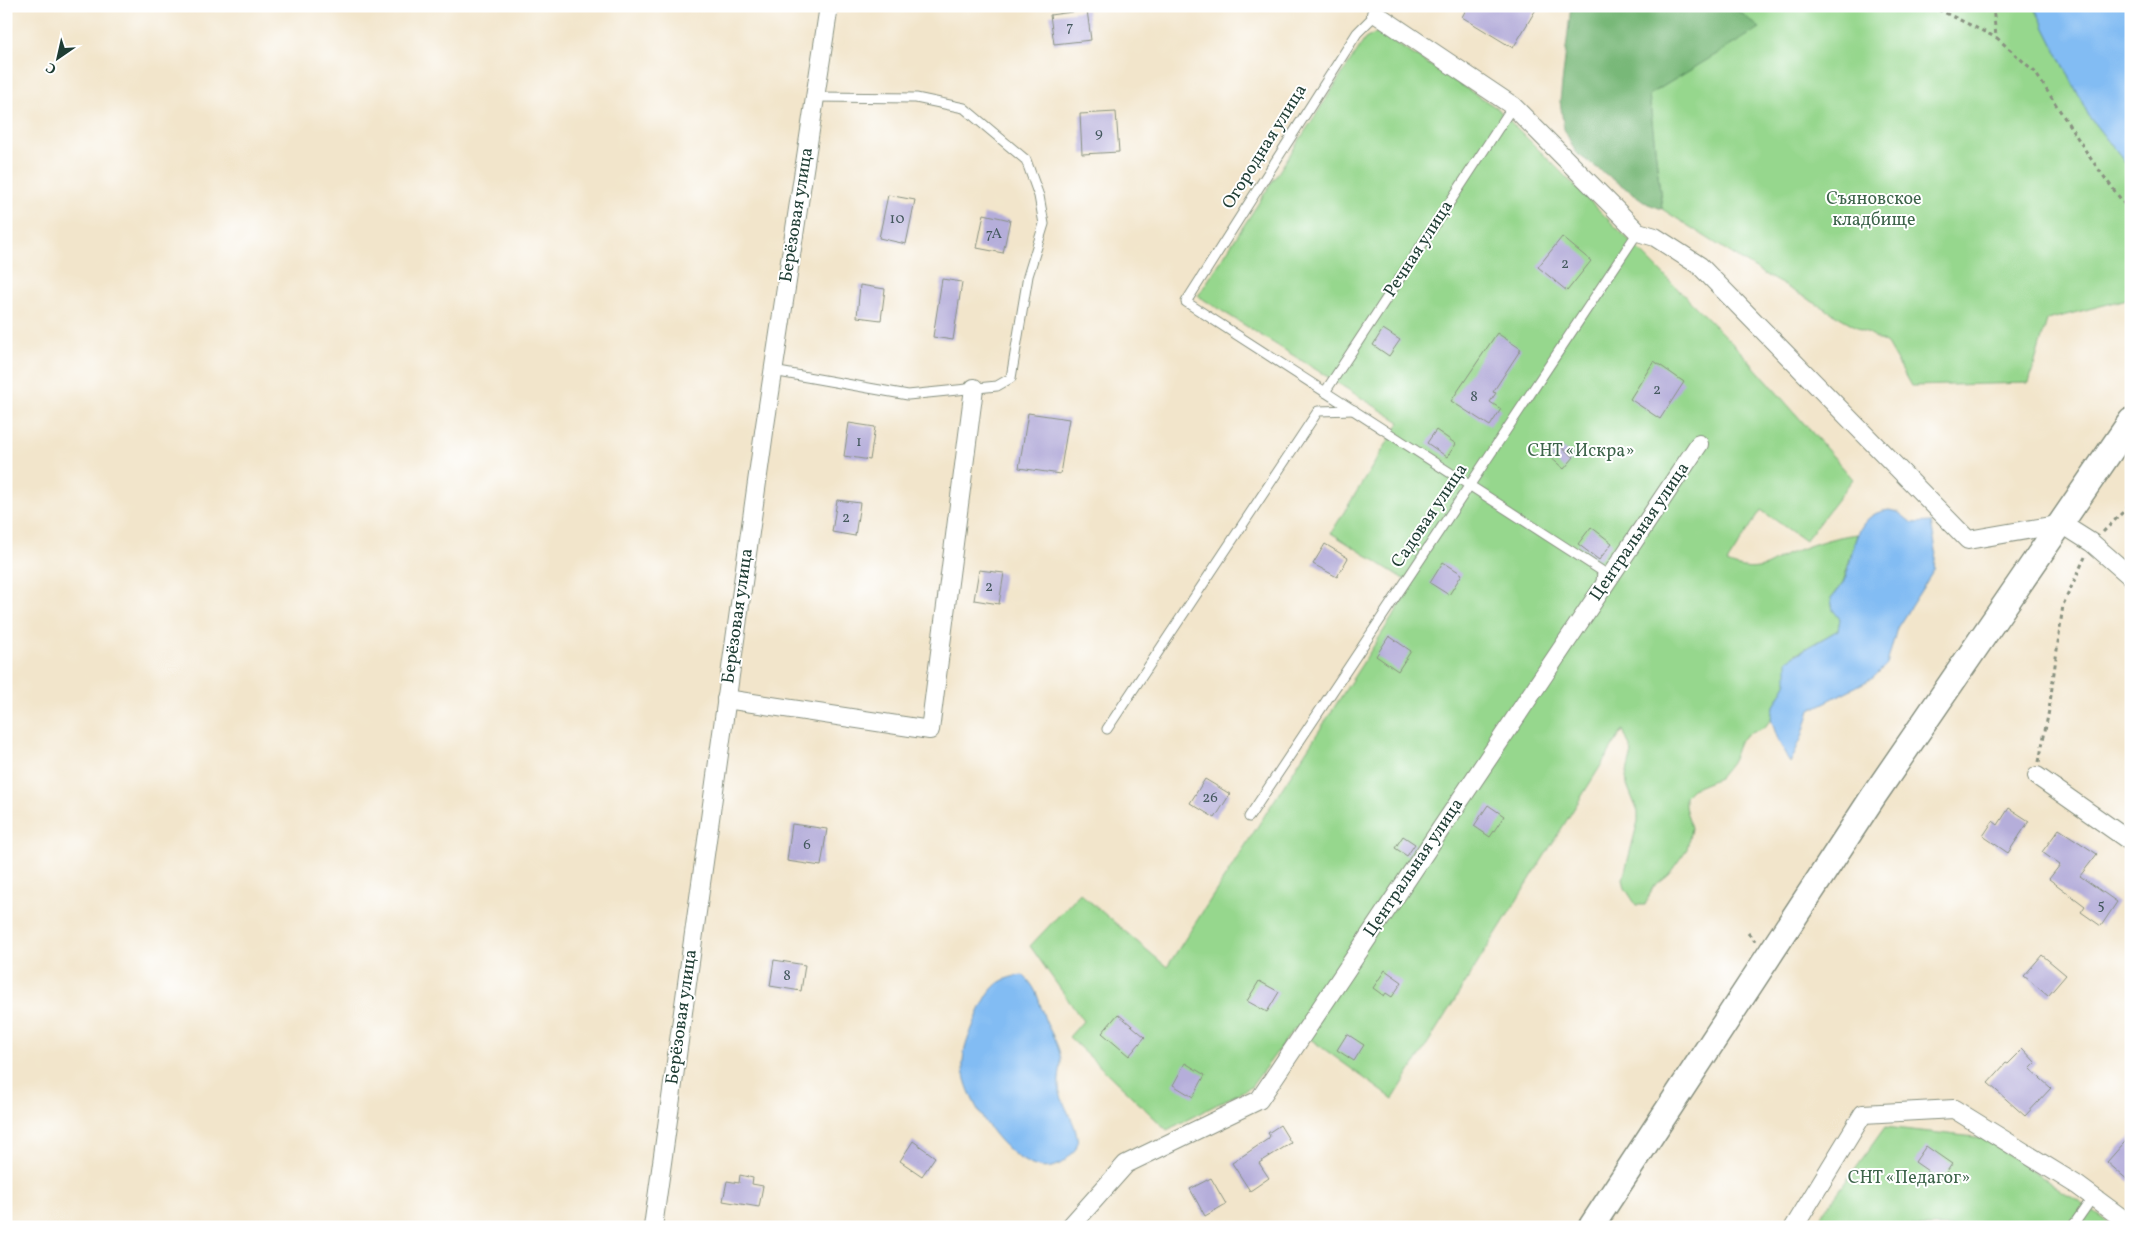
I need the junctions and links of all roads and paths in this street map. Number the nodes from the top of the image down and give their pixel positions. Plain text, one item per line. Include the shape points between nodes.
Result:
1 (829, 6) edge
2 (1930, 6) edge
3 (1993, 6) edge
4 (1376, 14) joint
5 (1997, 38) junction
6 (815, 98) junction
7 (1513, 106) junction
8 (2131, 213) edge
9 (1638, 232) junction
10 (773, 371) junction
11 (974, 388) junction
12 (1326, 392) junction
13 (1354, 410) junction
14 (2131, 422) edge
15 (1699, 444) dead end
16 (1470, 485) junction
17 (2131, 504) edge
18 (2062, 524) junction
19 (2092, 543) junction
20 (2131, 577) edge
21 (1601, 589) junction
22 (726, 699) junction
23 (1107, 729) dead end
24 (2036, 776) joint
25 (1249, 817) dead end
26 (2131, 842) edge
27 (2093, 1197) junction
28 (2131, 1225) edge
29 (653, 1227) edge
30 (1070, 1227) edge
31 (1591, 1227) edge
32 (1794, 1227) edge
33 (2072, 1227) edge

1 - 6 street, Берёзовая улица
2 - 5 path
3 - 5 path
4 - 7 street
4 - 12 lane, Огородная улица via 1357,33 1186,302
5 - 8 path via 2035,72 2091,159
6 - 10 street, Берёзовая улица
6 - 11 lane via 916,98 964,108 1026,160 1039,196 1044,224 1028,276 1011,378 996,386
7 - 9 street
7 - 12 lane, Речная улица
9 - 16 lane, Садовая улица
9 - 18 street via 1655,237 1700,266 1968,540
10 - 11 lane via 908,395
10 - 22 street, Берёзовая улица
11 - 22 street via 930,730
12 - 13 lane
13 - 16 lane
13 - 23 lane via 1318,411
14 - 18 main road
15 - 21 street, Центральная улица
16 - 21 lane via 1602,571
16 - 25 lane, Садовая улица
17 - 19 path
18 - 19 street
18 - 31 main road via 1873,797
19 - 20 street
19 - 24 path via 2063,605
21 - 30 street, Центральная улица via 1258,1100 1126,1164
22 - 29 street, Берёзовая улица
24 - 26 street
27 - 28 street
27 - 32 street via 1954,1109 1863,1114
27 - 33 lane

